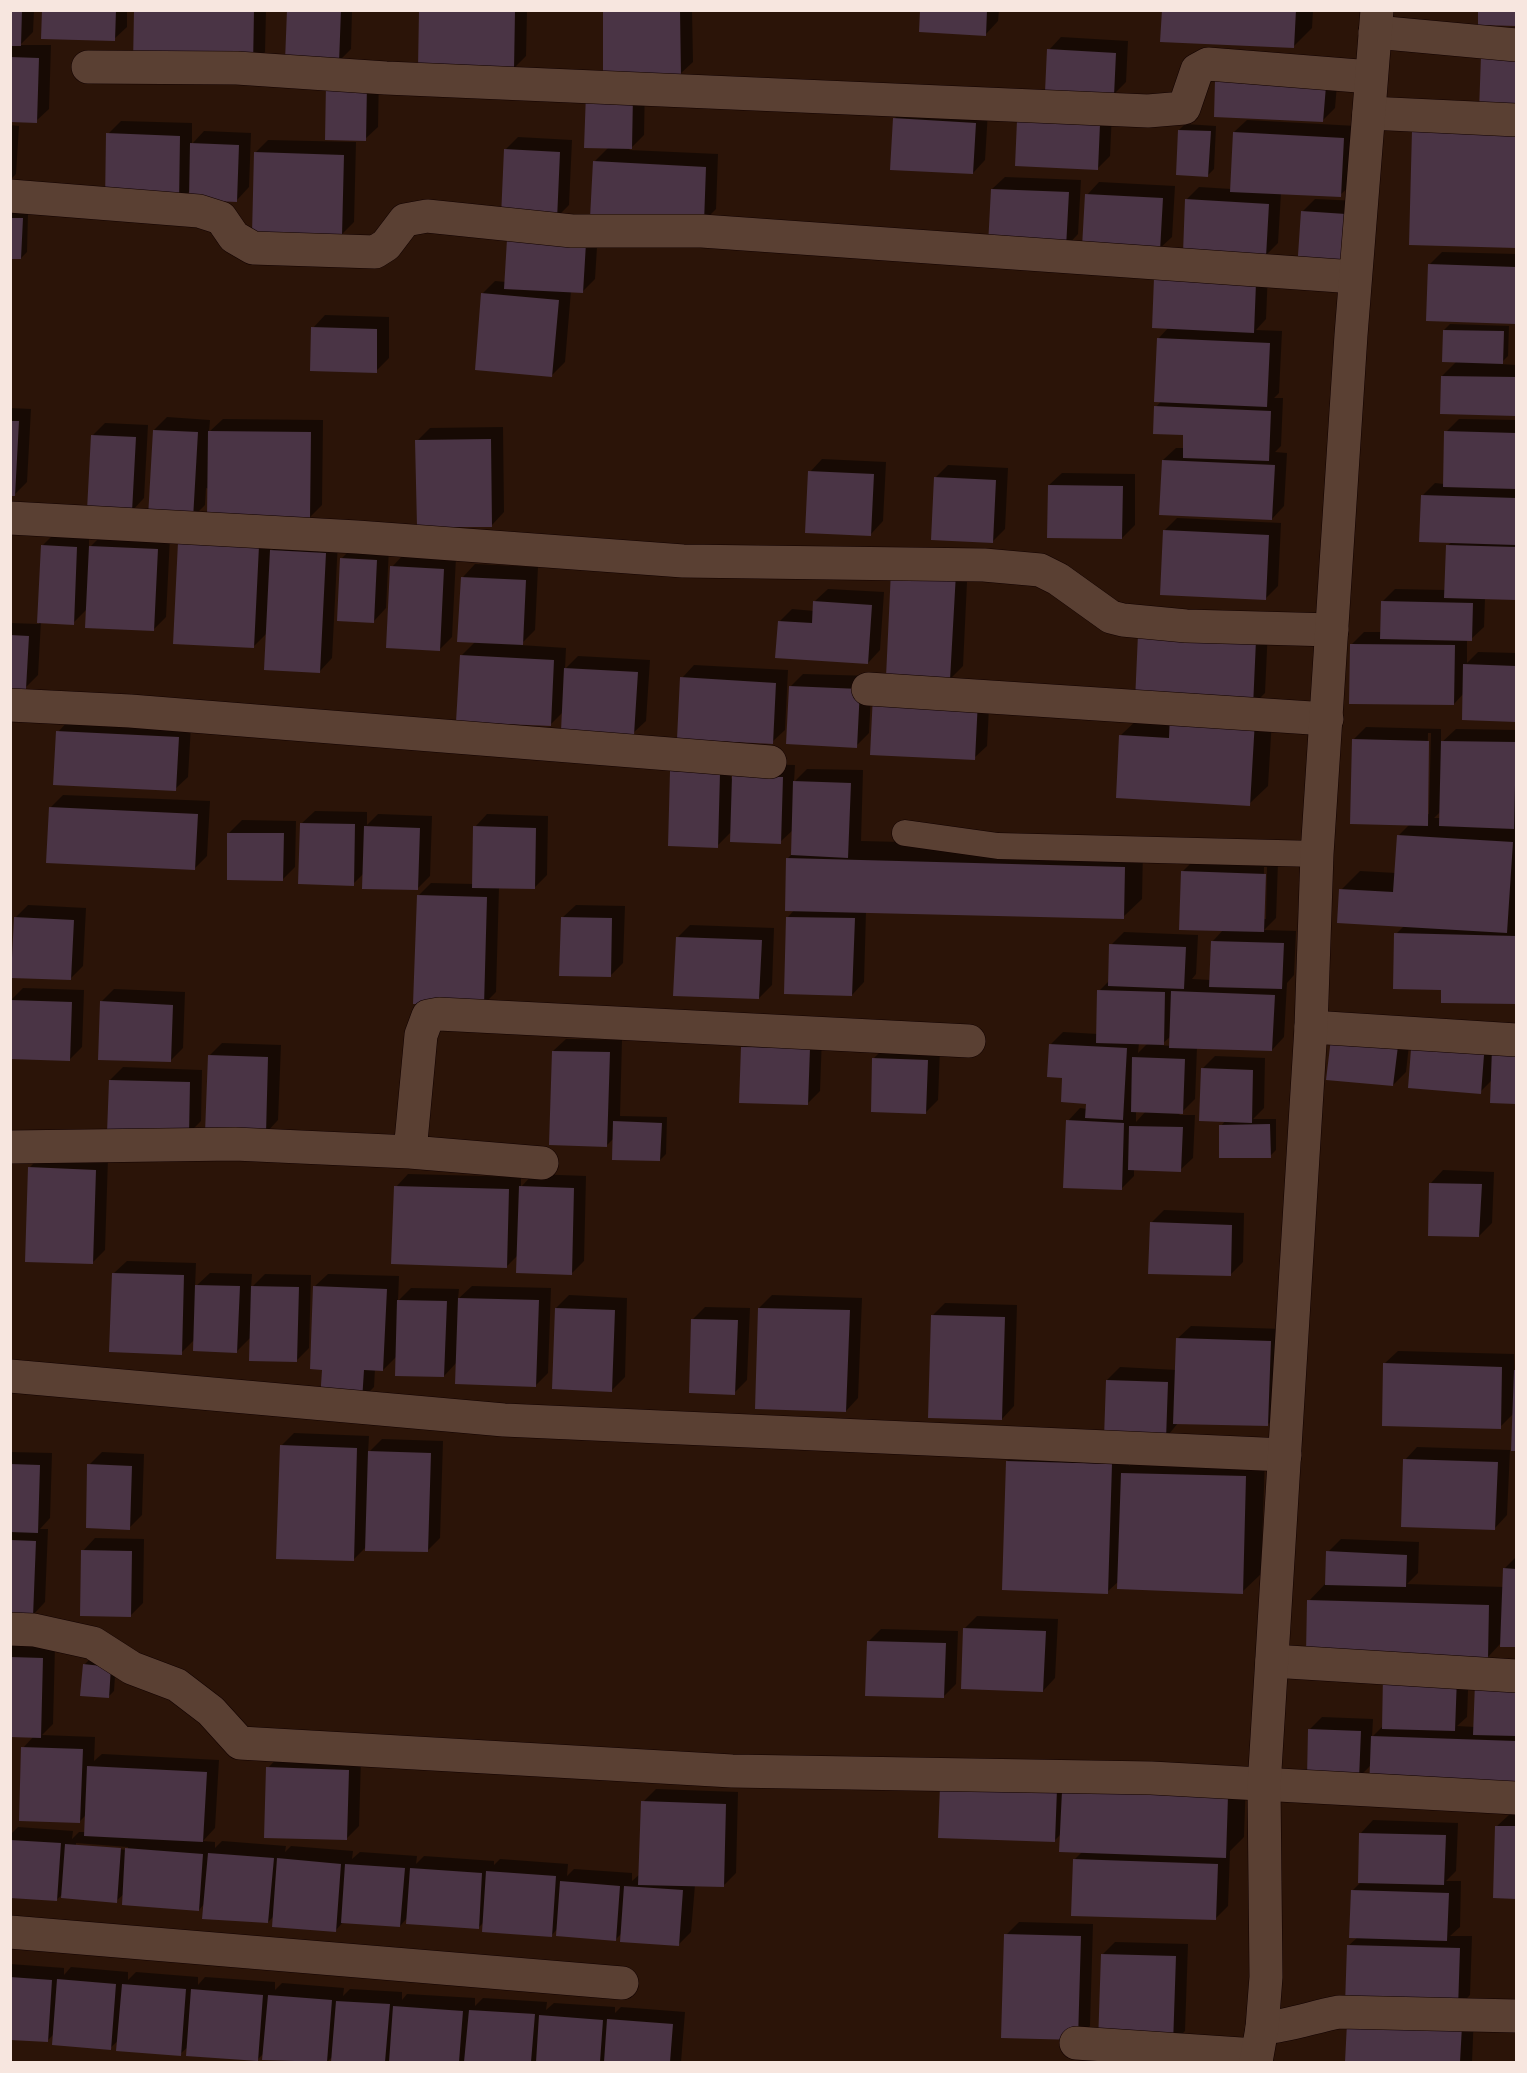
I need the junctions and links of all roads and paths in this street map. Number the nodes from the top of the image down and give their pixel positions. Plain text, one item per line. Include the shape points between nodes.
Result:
1 (1376, 21) edge
2 (1516, 45) edge
3 (88, 67) dead end
4 (1371, 77) junction
5 (1369, 113) junction
6 (1516, 120) edge
7 (10, 196) edge
8 (1355, 277) junction
9 (10, 518) edge
10 (1332, 630) junction
11 (868, 689) dead end
12 (10, 705) edge
13 (1327, 719) junction
14 (770, 762) dead end
15 (905, 833) dead end
16 (1317, 854) junction
17 (1311, 1027) junction
18 (1516, 1040) edge
19 (969, 1041) dead end
20 (10, 1147) edge
21 (410, 1152) junction
22 (542, 1163) dead end
23 (10, 1376) edge
24 (1285, 1455) junction
25 (10, 1629) edge
26 (1272, 1661) junction
27 (1516, 1676) edge
28 (1264, 1786) junction
29 (1516, 1798) edge
30 (10, 1932) edge
31 (622, 1983) dead end
32 (1516, 2016) edge
33 (1076, 2043) dead end
34 (1258, 2049) edge

1 - 2 street
1 - 4 street
3 - 4 street via 237,68 398,79 1148,111 1184,108 1197,70 1208,64
4 - 5 street
5 - 6 street
5 - 8 street
7 - 8 street via 199,211 220,218 234,237 253,249 375,252 386,245 405,220 427,216 572,231 702,231
8 - 10 street
9 - 10 street via 357,537 683,561 984,565 1040,570 1111,617 1123,620
10 - 13 street
11 - 13 street
12 - 14 street
13 - 16 street
15 - 16 lane via 998,846
16 - 17 street
17 - 18 street
17 - 24 street
19 - 21 street via 428,1016 422,1035
20 - 21 street via 235,1144
21 - 22 street
23 - 24 street via 504,1420
24 - 26 street
25 - 28 street via 34,1630 93,1643 132,1668 177,1685 211,1711 240,1743 732,1771 1151,1778
26 - 27 street
26 - 28 street
28 - 29 street
28 - 34 street via 1266,1977
30 - 31 street
32 - 34 street via 1339,2012 1290,2026
33 - 34 street

